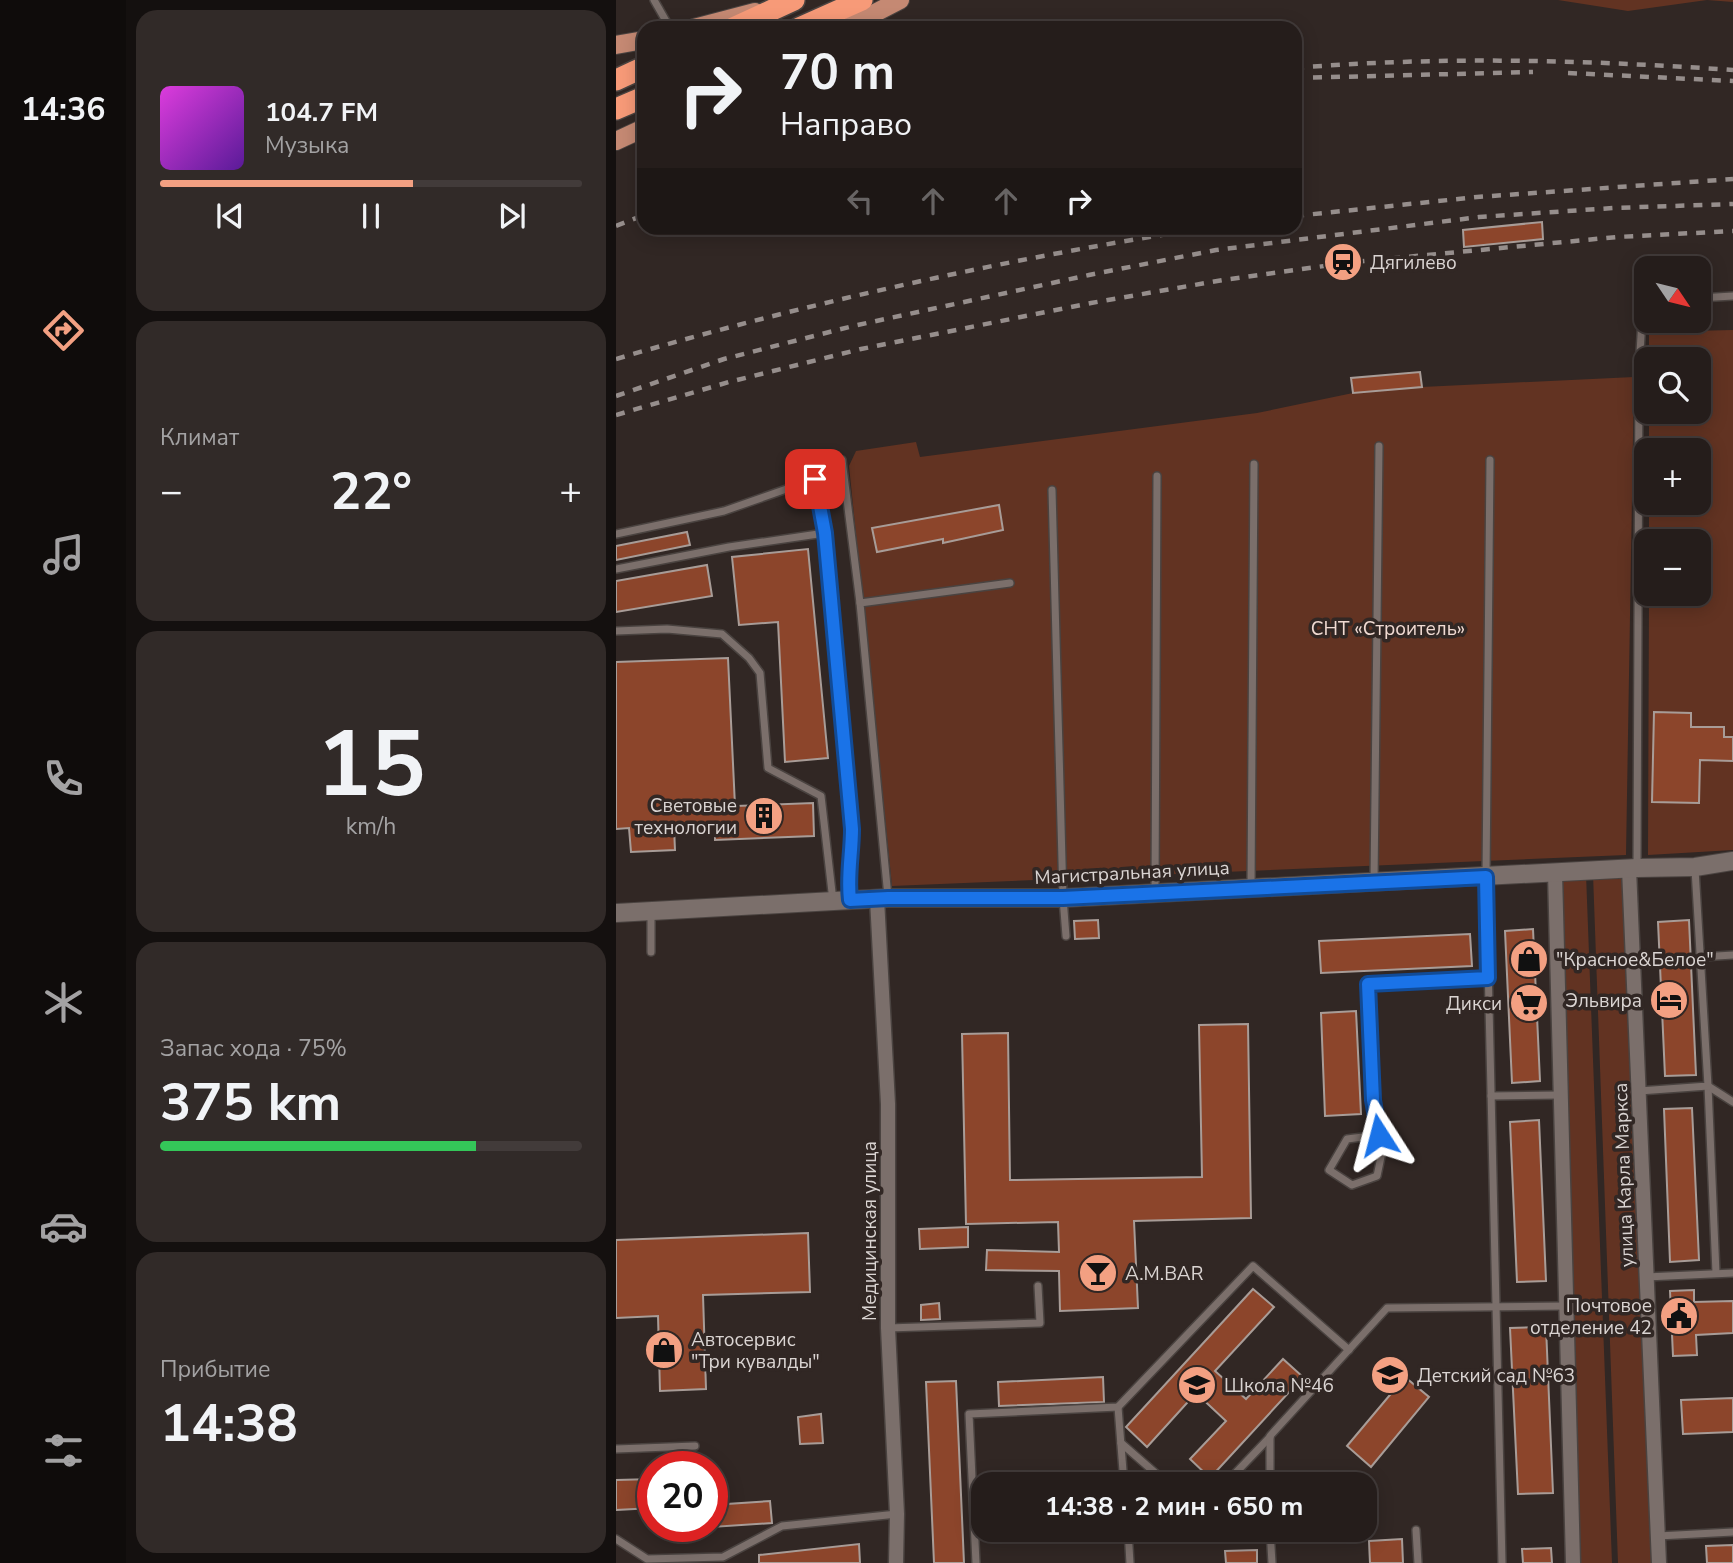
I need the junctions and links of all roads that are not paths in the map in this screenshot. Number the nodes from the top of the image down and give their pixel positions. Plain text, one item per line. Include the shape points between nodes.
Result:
1 (654, 0) edge
2 (862, 0) edge
3 (900, 0) edge
4 (788, 3) edge
5 (666, 21) edge
6 (720, 21) edge
7 (748, 21) edge
8 (815, 21) edge
9 (860, 21) edge
10 (637, 41) edge
11 (616, 45) edge
12 (637, 70) edge
13 (616, 80) edge
14 (637, 100) edge
15 (616, 109) edge
16 (637, 131) edge
17 (616, 141) edge
18 (1733, 296) edge
19 (1712, 297) edge
20 (1641, 333) edge
21 (1379, 446) dead end
22 (1490, 460) dead end
23 (1254, 464) dead end
24 (1157, 477) dead end
25 (815, 479) junction
26 (1052, 489) dead end
27 (825, 533) junction
28 (616, 534) edge
29 (616, 569) edge
30 (1010, 583) dead end
31 (860, 603) junction
32 (616, 631) edge
33 (1733, 861) edge
34 (1695, 867) junction
35 (1633, 869) junction
36 (1555, 873) junction
37 (1486, 877) junction
38 (1374, 883) junction
39 (1251, 888) junction
40 (1154, 892) junction
41 (1063, 898) junction
42 (882, 899) junction
43 (841, 901) junction
44 (651, 912) junction
45 (616, 914) edge
46 (1066, 936) dead end
47 (652, 952) dead end
48 (1733, 955) edge
49 (1701, 957) junction
50 (1488, 978) junction
51 (1708, 1086) junction
52 (1639, 1091) junction
53 (1559, 1095) junction
54 (1491, 1096) junction
55 (1733, 1102) edge
56 (1379, 1135) junction
57 (1716, 1273) junction
58 (1733, 1273) edge
59 (1646, 1277) junction
60 (1038, 1286) dead end
61 (1565, 1306) junction
62 (1496, 1307) junction
63 (888, 1328) junction
64 (1349, 1350) junction
65 (1118, 1407) junction
66 (1270, 1436) junction
67 (1121, 1443) junction
68 (695, 1446) dead end
69 (616, 1449) edge
70 (1123, 1472) edge
71 (1154, 1472) edge
72 (1236, 1472) edge
73 (1270, 1472) edge
74 (897, 1514) junction
75 (1416, 1530) dead end
76 (1733, 1532) edge
77 (1658, 1536) junction
78 (616, 1539) edge
79 (1129, 1542) edge
80 (1271, 1542) edge
81 (896, 1563) edge
82 (976, 1563) edge
83 (1130, 1563) edge
84 (1272, 1563) edge
85 (1418, 1563) edge
86 (1502, 1563) edge
87 (1573, 1563) edge
88 (1659, 1563) edge

1 - 5 lane
2 - 8 highway
3 - 9 main road
4 - 6 main road
4 - 7 highway
10 - 11 main road
12 - 13 highway
14 - 15 highway
16 - 17 main road
18 - 19 lane
20 - 35 lane
21 - 38 lane
22 - 37 lane
23 - 39 lane
24 - 40 lane
25 - 27 lane
25 - 28 lane via 724,511
25 - 31 lane via 842,460
26 - 41 lane
27 - 29 lane
27 - 43 lane via 852,829 851,859
30 - 31 lane
31 - 42 lane
32 - 43 lane via 722,634 749,658 760,673 768,768 821,796
33 - 34 street, Магистральная улица
34 - 35 street, Магистральная улица
34 - 49 lane
35 - 36 street, Магистральная улица
35 - 52 street, улица Карла Маркса
36 - 37 street, Магистральная улица
36 - 53 street
37 - 38 street, Магистральная улица
37 - 50 lane
38 - 39 street, Магистральная улица
39 - 40 street, Магистральная улица
40 - 41 street, Магистральная улица
41 - 42 street, Магистральная улица
41 - 46 lane
42 - 43 street, Магистральная улица
42 - 63 street, Медицинская улица
43 - 44 street, Магистральная улица
44 - 45 street, Магистральная улица
44 - 47 lane
48 - 49 lane
49 - 51 lane
50 - 54 lane
50 - 56 lane via 1368,984
51 - 52 lane
51 - 55 lane
51 - 57 lane
52 - 59 street, улица Карла Маркса
53 - 54 lane
53 - 61 street
54 - 62 lane
56 - 56 lane via 1382,1152 1377,1176 1352,1185 1329,1170 1347,1139
57 - 58 lane
57 - 59 lane
59 - 77 street, улица Карла Маркса
60 - 63 lane via 1040,1323
61 - 62 lane
61 - 87 street
62 - 64 lane via 1387,1308
62 - 86 lane
63 - 74 street, Медицинская улица
64 - 65 lane via 1253,1266
64 - 66 lane
65 - 67 lane
65 - 82 lane via 969,1414
66 - 72 lane
66 - 73 lane
67 - 70 lane
67 - 71 lane
68 - 69 lane
74 - 78 lane via 782,1526 723,1557 647,1559
74 - 81 street, Медицинская улица
75 - 85 lane
76 - 77 lane
77 - 88 street, улица Карла Маркса
79 - 83 lane
80 - 84 lane

